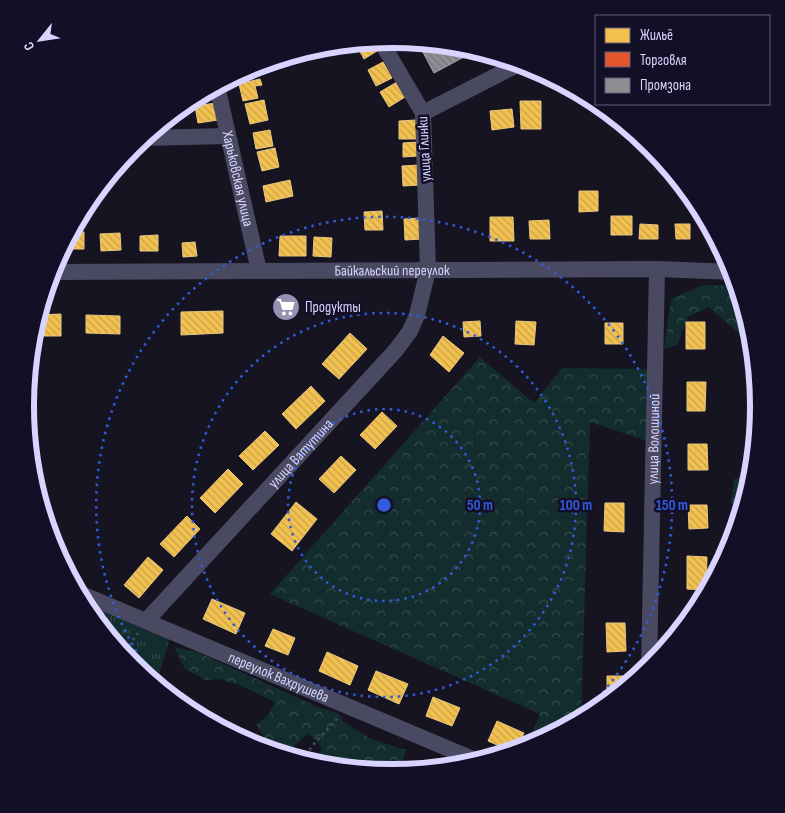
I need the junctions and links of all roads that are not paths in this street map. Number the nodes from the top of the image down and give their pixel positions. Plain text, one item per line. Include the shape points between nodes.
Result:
1 (385, 48) edge
2 (511, 68) edge
3 (218, 93) edge
4 (424, 112) junction
5 (228, 136) junction
6 (155, 138) edge
7 (62, 267) edge
8 (657, 269) junction
9 (428, 270) junction
10 (259, 271) junction
11 (725, 272) edge
12 (88, 597) edge
13 (146, 621) junction
14 (649, 657) edge
15 (468, 757) edge

1 - 4 street, улица Глинки
2 - 4 street
3 - 5 street, Харьковская улица
4 - 9 street, улица Глинки
5 - 6 street
5 - 10 street, Харьковская улица
7 - 10 street, Байкальский переулок
8 - 9 street, Байкальский переулок
8 - 11 street, Байкальский переулок
8 - 14 street, улица Волошиной
9 - 10 street, Байкальский переулок
9 - 13 street, улица Ватутина via 417,315 410,332 396,350
12 - 13 street, переулок Вахрушева
13 - 15 street, переулок Вахрушева

